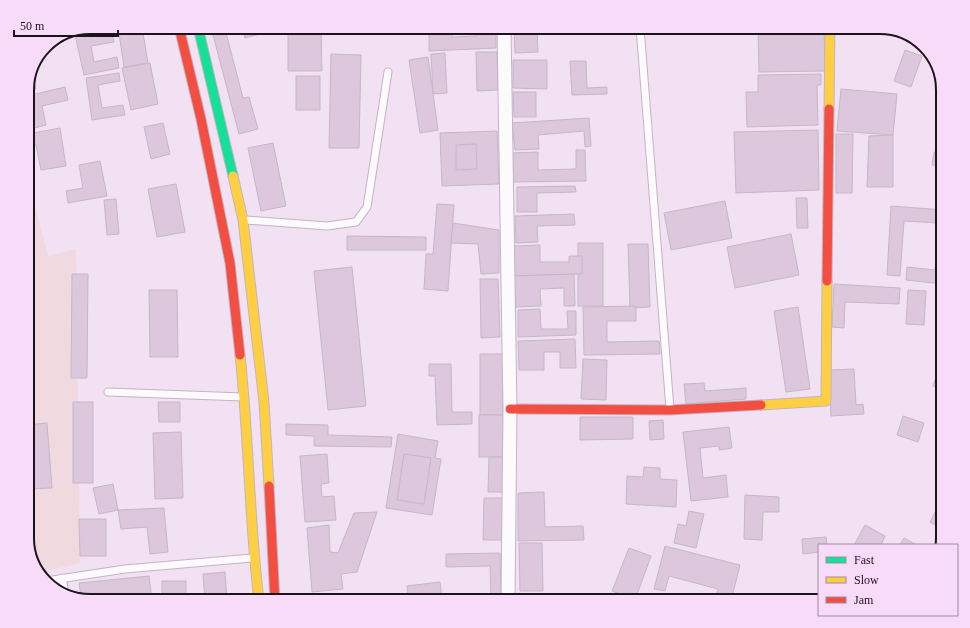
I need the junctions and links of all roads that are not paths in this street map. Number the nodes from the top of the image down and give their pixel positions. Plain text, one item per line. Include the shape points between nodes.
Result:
1 (181, 34) edge
2 (200, 34) edge
3 (504, 34) edge
4 (641, 34) edge
5 (830, 34) edge
6 (388, 72) dead end
7 (243, 220) junction
8 (248, 261) junction
9 (230, 263) junction
10 (108, 392) dead end
11 (245, 397) junction
12 (510, 409) junction
13 (670, 410) junction
14 (254, 558) junction
15 (62, 578) junction
16 (53, 580) edge
17 (64, 587) edge
18 (258, 594) edge
19 (275, 594) edge
20 (508, 594) edge

1 - 9 main road
2 - 7 main road
3 - 12 street
4 - 13 lane
5 - 13 main road via 826,401
6 - 7 lane via 367,207 356,222 327,226
7 - 8 main road
8 - 9 main road
8 - 19 main road via 264,402
9 - 11 main road
10 - 11 lane
11 - 14 main road
12 - 13 main road
12 - 20 street
14 - 15 lane via 125,569
14 - 18 main road
15 - 16 lane
15 - 17 lane

